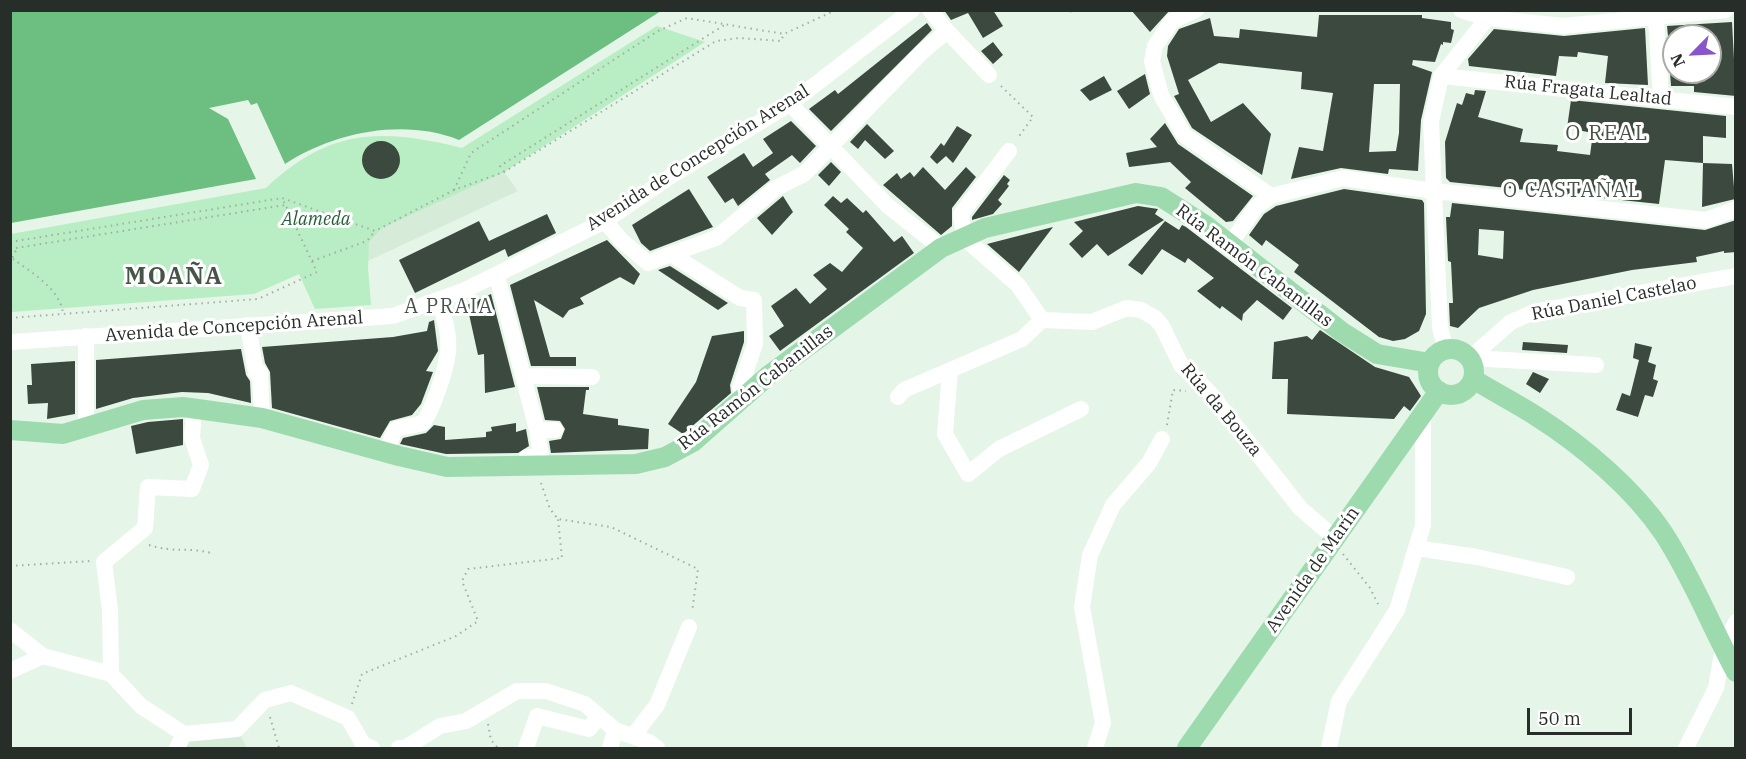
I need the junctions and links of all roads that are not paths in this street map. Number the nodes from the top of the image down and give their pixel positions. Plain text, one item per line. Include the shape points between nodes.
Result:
1 (912, 10) edge
2 (930, 10) edge
3 (1196, 10) edge
4 (1461, 10) edge
5 (1726, 10) edge
6 (1491, 14) edge
7 (1656, 19) junction
8 (947, 31) junction
9 (989, 75) road end
10 (1441, 76) junction
11 (1661, 98) junction
12 (790, 104) junction
13 (1736, 107) edge
14 (830, 146) junction
15 (1009, 151) road end
16 (1434, 191) junction
17 (1271, 196) junction
18 (1736, 209) edge
19 (605, 221) junction
20 (964, 238) junction
21 (1230, 244) junction
22 (941, 248) junction
23 (671, 254) junction
24 (497, 276) junction
25 (1736, 276) edge
26 (438, 300) junction
27 (1042, 320) junction
28 (248, 325) junction
29 (86, 336) junction
30 (10, 342) edge
31 (1446, 349) junction
32 (1470, 358) junction
33 (1430, 363) junction
34 (1596, 365) dead end
35 (950, 370) junction
36 (523, 376) junction
37 (592, 377) dead end
38 (1473, 379) junction
39 (1439, 391) junction
40 (744, 396) junction
41 (898, 397) dead end
42 (194, 408) junction
43 (1081, 409) dead end
44 (1423, 414) junction
45 (262, 418) junction
46 (86, 426) junction
47 (10, 430) edge
48 (537, 430) junction
49 (555, 430) dead end
50 (1162, 439) road end
51 (385, 452) junction
52 (527, 465) junction
53 (1336, 539) junction
54 (1416, 548) junction
55 (1567, 577) dead end
56 (1736, 622) edge
57 (689, 627) road end
58 (10, 630) edge
59 (1723, 648) junction
60 (43, 656) junction
61 (10, 671) edge
62 (1736, 672) edge
63 (111, 674) junction
64 (599, 717) junction
65 (615, 730) junction
66 (633, 736) junction
67 (180, 741) edge
68 (372, 748) edge
69 (399, 748) edge
70 (526, 748) edge
71 (610, 748) edge
72 (657, 748) edge
73 (1095, 748) edge
74 (1187, 748) edge
75 (1329, 748) edge
76 (1686, 748) edge

1 - 12 street, Avenida de Concepción Arenal
2 - 8 street
3 - 17 street via 1172,21 1155,46 1152,61 1161,95 1184,135
4 - 6 street
5 - 7 street
6 - 7 street via 1563,26
6 - 10 street
7 - 11 street
8 - 9 street
8 - 14 street
10 - 11 street, Rúa Fragata Lealtad
10 - 16 street via 1431,122
11 - 13 street, Rúa Fragata Lealtad
12 - 14 street
12 - 19 street, Avenida de Concepción Arenal
14 - 22 street via 888,206
14 - 23 street via 804,174 776,188 716,238
15 - 20 street via 961,214
16 - 17 street via 1343,178
16 - 18 street via 1706,220
16 - 31 street via 1440,328
17 - 21 street via 1257,207
19 - 23 street via 648,263
19 - 24 street, Avenida de Concepción Arenal
20 - 21 main road, Rúa Ramón Cabanillas via 985,228 1136,193 1161,197
20 - 22 main road, Rúa Ramón Cabanillas
20 - 27 street via 1018,285
21 - 33 main road, Rúa Ramón Cabanillas via 1342,332 1377,354
22 - 40 main road, Rúa Ramón Cabanillas
23 - 40 street via 740,298 754,300 755,344 740,388
24 - 26 street, Avenida de Concepción Arenal
24 - 36 street
25 - 32 street, Rúa Daniel Castelao via 1534,312 1511,322
26 - 28 street, Avenida de Concepción Arenal via 393,316
26 - 51 street via 449,351 430,414 423,423 392,430
27 - 35 street via 1022,339
27 - 53 street, Rúa da Bouza via 1082,323 1127,308 1147,312 1162,326 1181,365 1209,392 1300,508
28 - 29 street, Avenida de Concepción Arenal
28 - 45 street via 256,373 260,372 263,388
29 - 30 street, Avenida de Concepción Arenal
29 - 46 street
31 - 32 main road via 1459,350
31 - 33 main road
32 - 34 street
32 - 38 main road
33 - 39 main road via 1431,382
35 - 41 street via 904,390
35 - 43 street via 945,434 968,474 999,449
36 - 37 street
36 - 48 street
38 - 39 main road via 1459,393
38 - 59 main road via 1588,453 1625,489 1663,532
39 - 44 main road, Avenida de Marín
40 - 52 main road, Rúa Ramón Cabanillas via 693,442 665,457 636,464
42 - 45 main road, Rúa Ramón Cabanillas
42 - 46 main road, Rúa Ramón Cabanillas via 142,410
42 - 63 street via 192,438 201,465 192,489 148,487 138,533 104,562
44 - 53 main road, Avenida de Marín
44 - 54 street via 1423,525
45 - 51 main road, Rúa Ramón Cabanillas
46 - 47 main road, Rúa Ramón Cabanillas via 63,434
48 - 49 street
48 - 52 street via 541,456 527,457
50 - 73 street via 1149,463 1113,505 1090,555 1082,607 1103,723
51 - 52 main road, Rúa Ramón Cabanillas via 447,466
53 - 74 main road, Avenida de Marín
54 - 55 street
54 - 75 street via 1397,610 1339,700
56 - 59 street
57 - 66 street via 657,705
58 - 60 street
59 - 62 main road
59 - 76 street via 1716,688
60 - 61 street
60 - 63 street
63 - 67 street
64 - 65 street
64 - 69 street via 585,705 546,690 517,691 466,721 440,726
64 - 70 street via 589,729 537,716
65 - 66 street
65 - 71 street
66 - 72 street
67 - 68 street via 237,729 265,700 291,693 348,718 363,744

